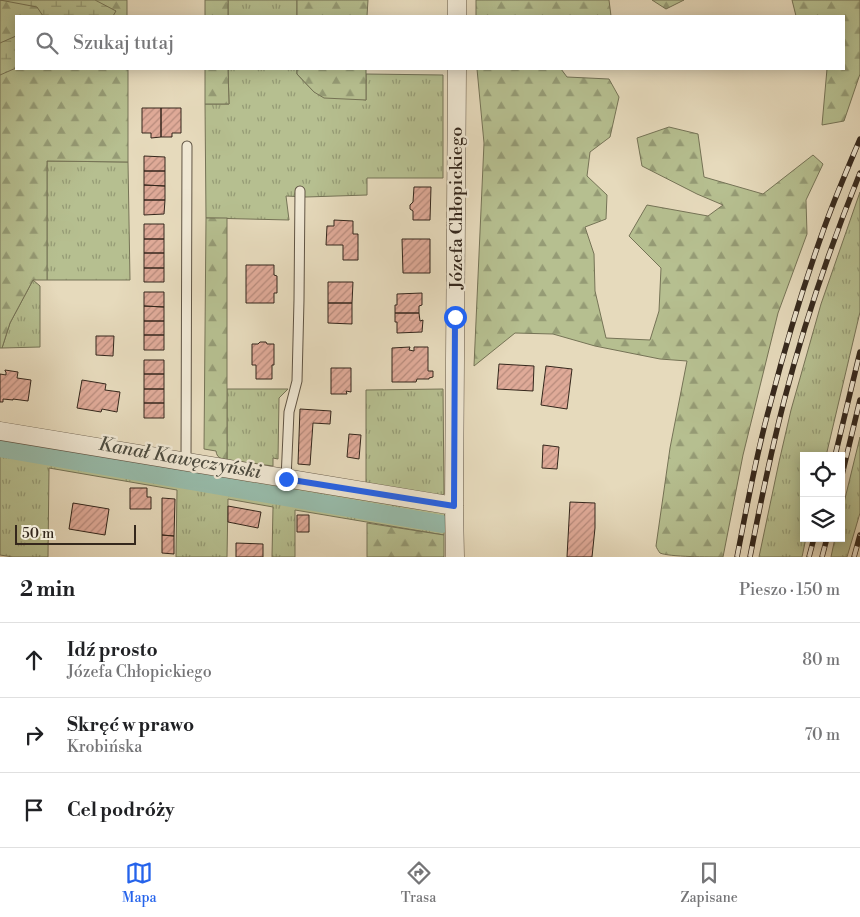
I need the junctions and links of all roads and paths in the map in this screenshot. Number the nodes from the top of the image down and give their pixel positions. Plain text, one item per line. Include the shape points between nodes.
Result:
1 (457, 0) edge
2 (457, 15) edge
3 (457, 70) edge
4 (187, 146) dead end
5 (300, 190) dead end
6 (0, 431) edge
7 (186, 462) junction
8 (286, 479) junction
9 (454, 506) junction
10 (455, 557) edge

1 - 2 street
3 - 9 street, Józefa Chłopickiego
4 - 7 lane
5 - 8 lane via 297,381 290,412
6 - 7 street
7 - 8 street
8 - 9 street
9 - 10 street, Józefa Chłopickiego

